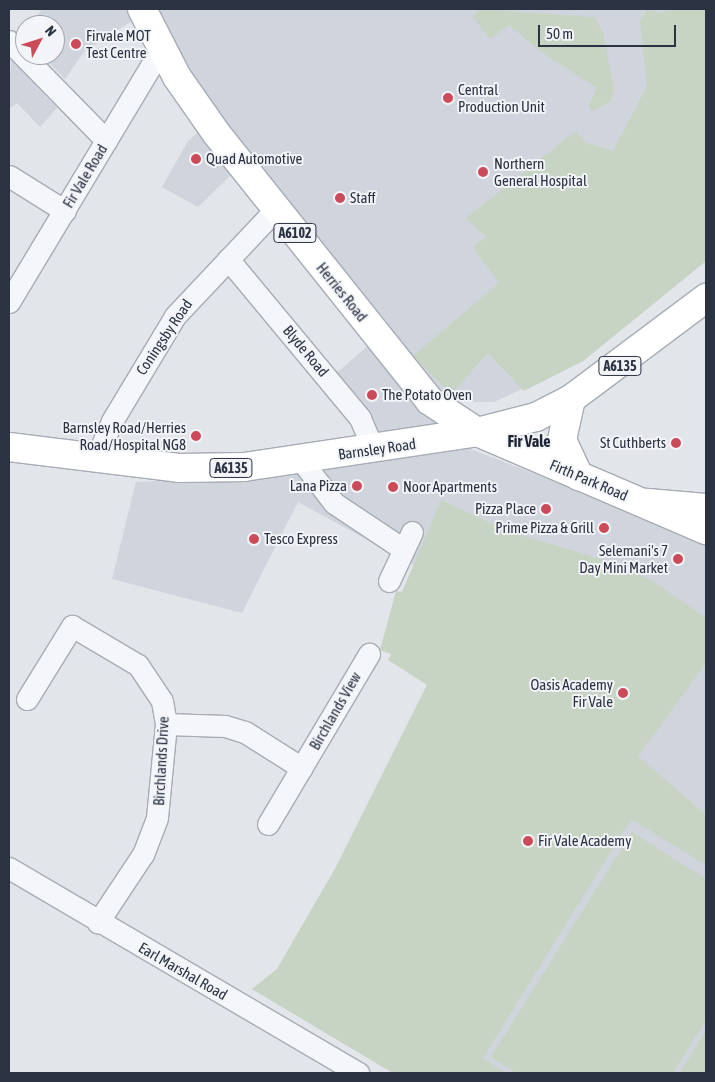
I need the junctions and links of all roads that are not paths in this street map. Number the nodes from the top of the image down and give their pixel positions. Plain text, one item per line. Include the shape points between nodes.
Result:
1 (142, 9) edge
2 (9, 41) edge
3 (164, 54) junction
4 (106, 140) junction
5 (9, 176) edge
6 (65, 210) junction
7 (276, 210) junction
8 (228, 259) junction
9 (706, 298) edge
10 (9, 302) edge
11 (571, 399) junction
12 (477, 432) junction
13 (9, 447) edge
14 (373, 450) junction
15 (96, 459) junction
16 (301, 460) junction
17 (579, 476) junction
18 (648, 503) junction
19 (706, 508) edge
20 (706, 530) edge
21 (389, 581) dead end
22 (369, 654) dead end
23 (27, 698) dead end
24 (166, 724) junction
25 (302, 768) junction
26 (268, 824) dead end
27 (9, 868) edge
28 (98, 922) junction
29 (358, 1073) edge

1 - 3 main road, Herries Road / A6102
2 - 4 street
3 - 4 street, Fir Vale Road via 154,61
3 - 7 main road, Herries Road / A6102 via 216,132
4 - 6 street, Fir Vale Road
5 - 6 street
6 - 10 street, Fir Vale Road
7 - 8 street, Coningsby Road
7 - 12 main road, Herries Road / A6102 via 430,401
8 - 14 street, Blyde Road via 360,418
8 - 15 street, Coningsby Road via 193,294 160,338 100,441
9 - 11 main road, Barnsley Road / A6135
11 - 12 main road, Barnsley Road / A6135 via 536,416
11 - 17 main road via 562,440
12 - 14 main road, Barnsley Road / A6135
12 - 17 main road, Firth Park Road / A6102
13 - 15 main road, Barnsley Road / A6135
14 - 16 main road, Barnsley Road / A6135
15 - 16 main road, Barnsley Road / A6135 via 179,468
16 - 21 street via 334,503 408,541
17 - 18 main road, Firth Park Road / A6102
18 - 19 main road, Firth Park Road
18 - 20 main road, A6102
22 - 25 street, Birchlands View
23 - 24 street, Birchlands Drive via 72,626 138,666 152,680 162,701
24 - 25 street, Birchlands View via 224,726 245,732
24 - 28 street, Birchlands Drive via 158,818 143,854
25 - 26 street, Birchlands View
27 - 28 street, Earl Marshal Road
28 - 29 street, Earl Marshal Road

